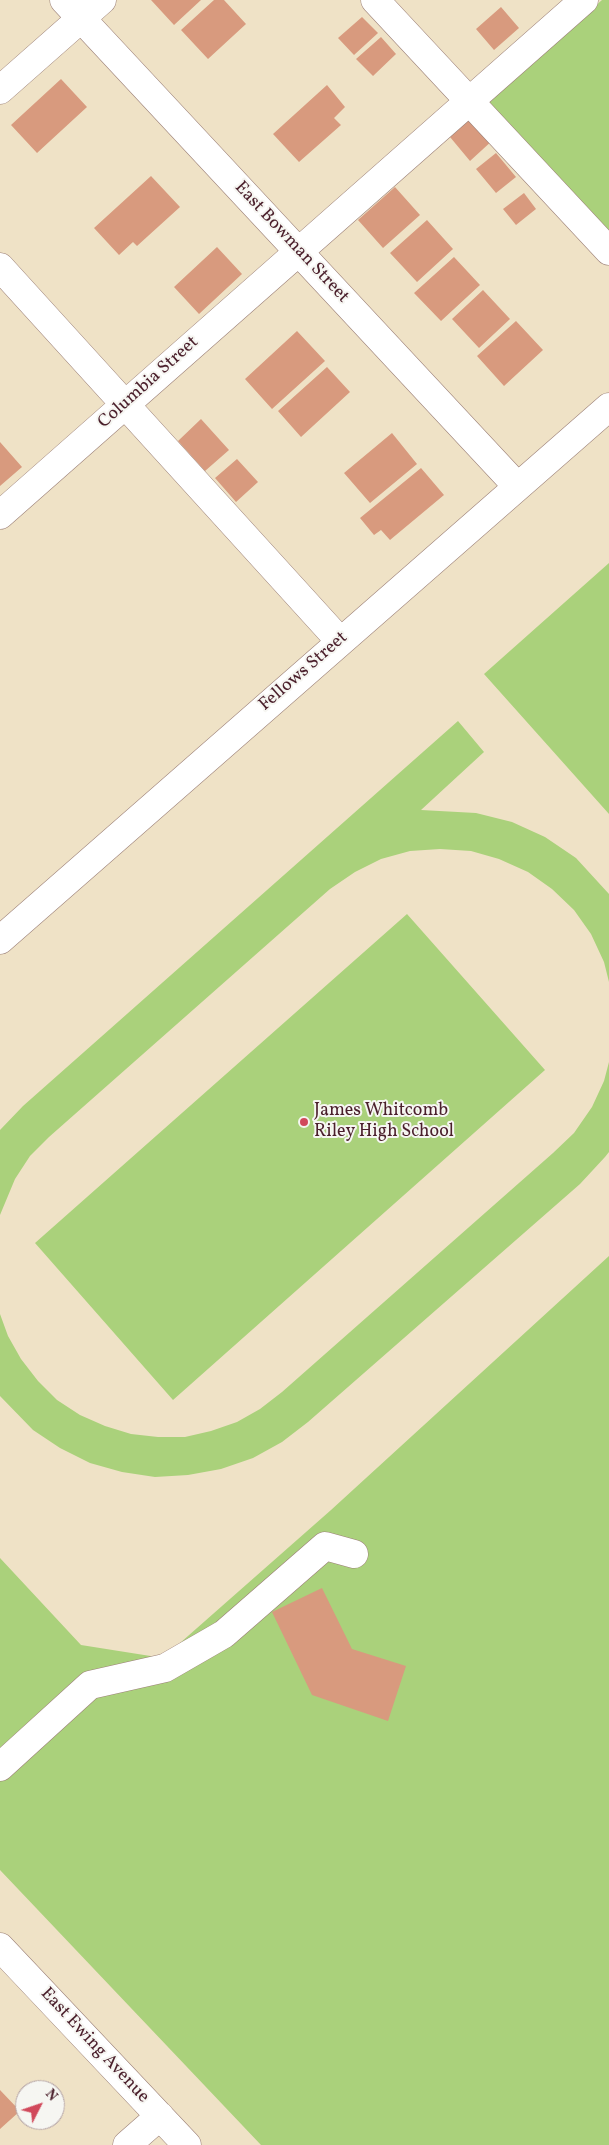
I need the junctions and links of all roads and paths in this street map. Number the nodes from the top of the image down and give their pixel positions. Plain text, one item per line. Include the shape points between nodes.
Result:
1 (102, 0) edge
2 (374, 0) edge
3 (584, 0) edge
4 (73, 9) edge
5 (0, 90) edge
6 (471, 102) junction
7 (298, 251) junction
8 (609, 251) edge
9 (0, 267) edge
10 (125, 405) junction
11 (604, 420) edge
12 (517, 486) junction
13 (0, 516) edge
14 (340, 641) junction
15 (0, 940) edge
16 (354, 1554) dead end
17 (0, 1767) edge
18 (0, 1947) edge
19 (160, 2116) junction
20 (127, 2145) edge
21 (187, 2145) edge

1 - 4 street
2 - 6 street
3 - 6 street, Columbia Street
4 - 5 street
4 - 7 street, East Bowman Street
6 - 7 street, Columbia Street
6 - 8 street
7 - 10 street, Columbia Street
7 - 12 street, East Bowman Street
9 - 10 street
10 - 13 street, Columbia Street
10 - 14 street
11 - 12 street, Fellows Street
12 - 14 street, Fellows Street
14 - 15 street, Fellows Street
16 - 17 street via 325,1546 224,1634 165,1668 90,1684
18 - 19 street, East Ewing Avenue
19 - 20 street
19 - 21 street, East Ewing Avenue

